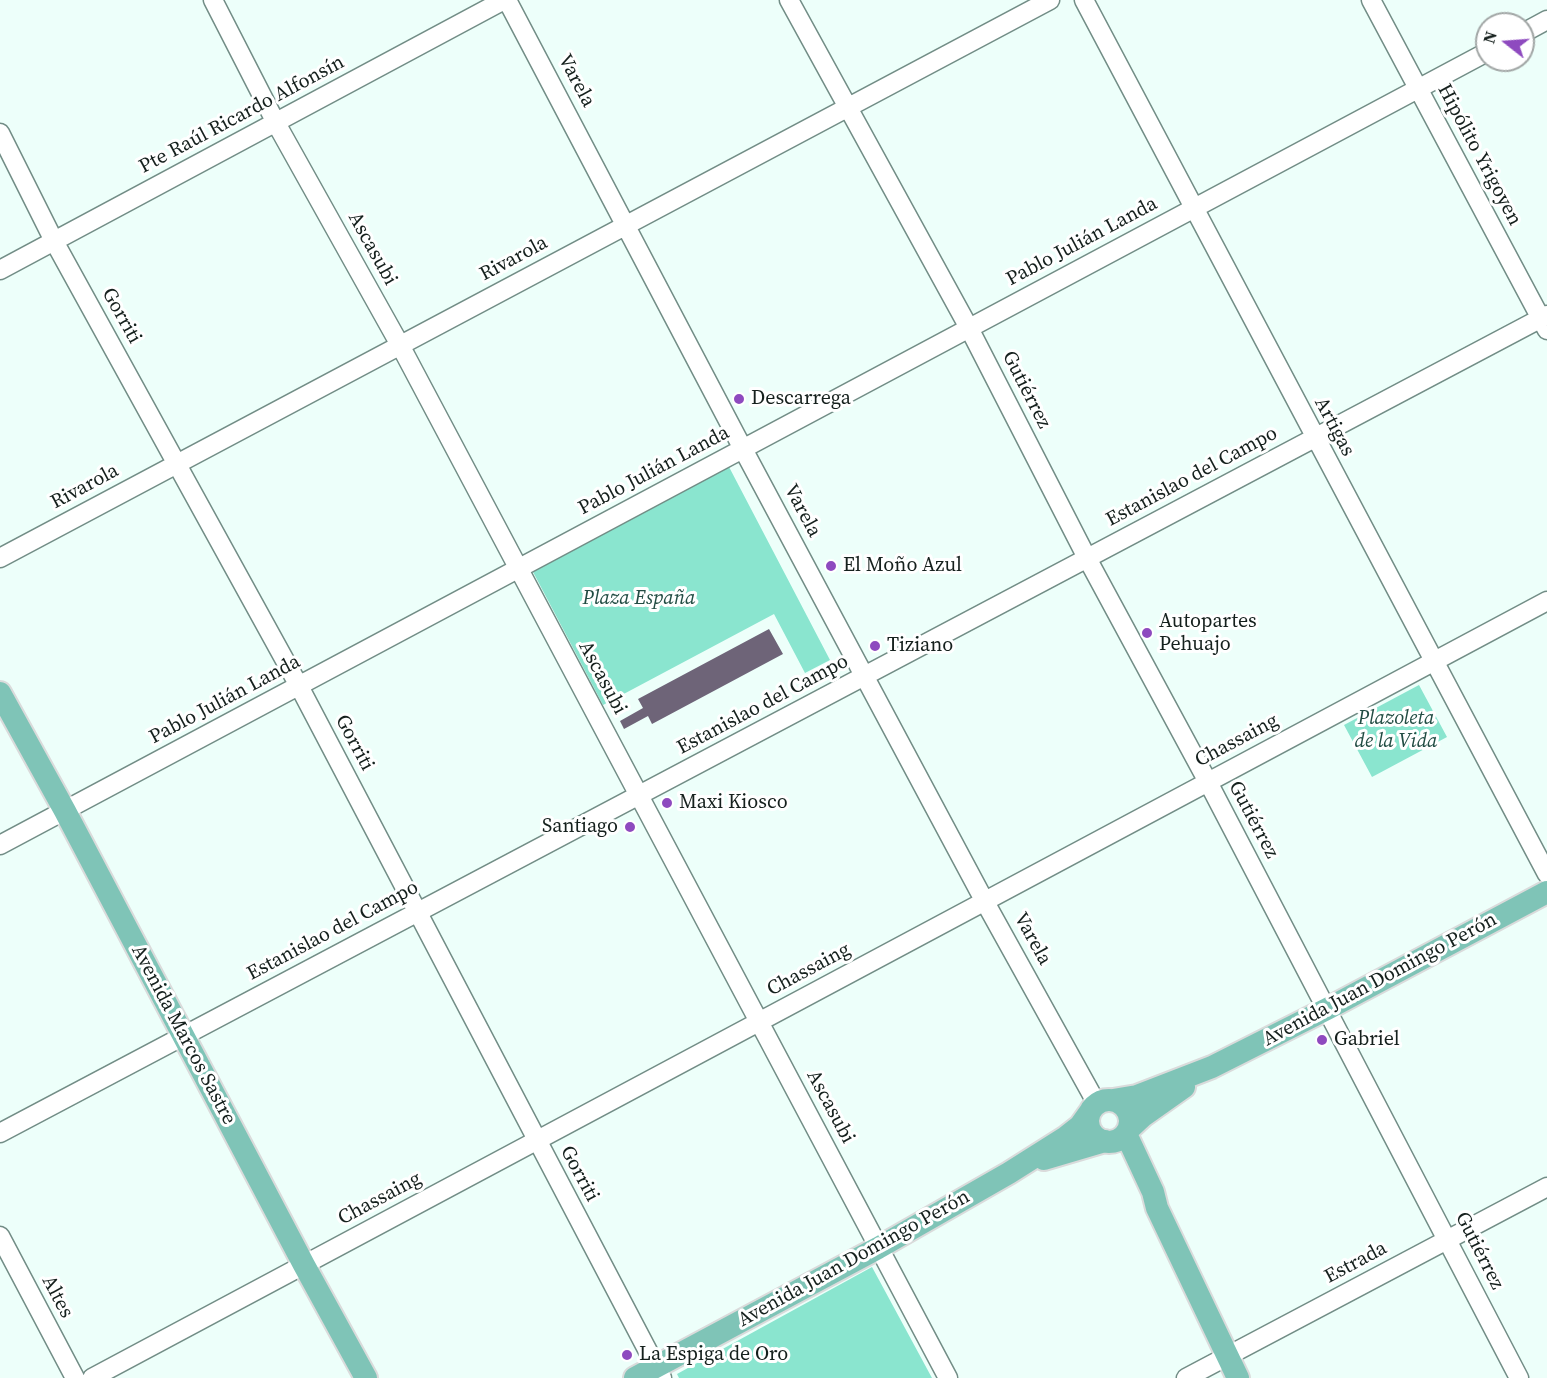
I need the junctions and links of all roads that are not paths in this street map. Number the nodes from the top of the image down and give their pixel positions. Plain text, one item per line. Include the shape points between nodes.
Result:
1 (213, 0) edge
2 (506, 0) edge
3 (789, 0) edge
4 (1050, 0) edge
5 (1084, 0) edge
6 (1371, 0) edge
7 (1475, 58) edge
8 (1418, 88) junction
9 (847, 108) junction
10 (276, 123) junction
11 (0, 133) edge
12 (1193, 208) junction
13 (626, 224) junction
14 (54, 241) junction
15 (0, 270) edge
16 (1545, 321) edge
17 (969, 328) junction
18 (400, 345) junction
19 (1314, 438) junction
20 (743, 449) junction
21 (177, 464) junction
22 (0, 558) edge
23 (1087, 558) junction
24 (519, 568) junction
25 (1547, 601) edge
26 (1434, 661) junction
27 (865, 676) junction
28 (299, 686) junction
29 (0, 693) edge
30 (1208, 782) junction
31 (638, 796) junction
32 (65, 811) junction
33 (0, 845) edge
34 (1547, 874) edge
35 (1547, 892) edge
36 (985, 902) junction
37 (417, 913) junction
38 (1327, 1009) junction
39 (759, 1022) junction
40 (183, 1035) junction
41 (1212, 1067) junction
42 (1100, 1106) junction
43 (0, 1133) edge
44 (1116, 1136) junction
45 (536, 1141) junction
46 (1009, 1173) junction
47 (1547, 1187) edge
48 (0, 1236) edge
49 (1448, 1239) junction
50 (878, 1248) junction
51 (304, 1265) junction
52 (1227, 1356) junction
53 (659, 1373) edge
54 (75, 1378) edge
55 (92, 1378) edge
56 (366, 1378) edge
57 (635, 1378) edge
58 (948, 1378) edge
59 (1186, 1378) edge
60 (1238, 1378) edge
61 (1519, 1378) edge

1 - 10 street, Ascasubi
2 - 10 street, Pte Raúl Ricardo Alfonsín
2 - 13 street, Varela
3 - 9 street, Gutiérrez
4 - 9 street, Rivarola
5 - 12 street, Artigas
6 - 8 street, Hipólito Yrigoyen
7 - 8 street, Pablo Julián Landa
8 - 12 street, Pablo Julián Landa
8 - 16 street, Hipólito Yrigoyen
9 - 13 street, Rivarola
9 - 17 street, Gutiérrez
10 - 14 street, Pte Raúl Ricardo Alfonsín
10 - 18 street, Ascasubi
11 - 14 street, Gorriti
12 - 17 street, Pablo Julián Landa
12 - 19 street, Artigas
13 - 18 street, Rivarola
13 - 20 street, Varela
14 - 15 street, Pte Raúl Ricardo Alfonsín
14 - 21 street, Gorriti
16 - 19 street, Estanislao del Campo
17 - 20 street, Pablo Julián Landa
17 - 23 street, Gutiérrez
18 - 21 street, Rivarola
18 - 24 street, Ascasubi
19 - 23 street, Estanislao del Campo
19 - 26 street, Artigas
20 - 24 street, Pablo Julián Landa
20 - 27 street, Varela
21 - 22 street, Rivarola
21 - 28 street, Gorriti
23 - 27 street, Estanislao del Campo
23 - 30 street, Gutiérrez
24 - 28 street, Pablo Julián Landa
24 - 31 street, Ascasubi
25 - 26 street, Chassaing
26 - 30 street, Chassaing
26 - 34 street, Artigas
27 - 31 street, Estanislao del Campo
27 - 36 street, Varela
28 - 32 street, Pablo Julián Landa
28 - 37 street, Gorriti
29 - 32 main road, Avenida Marcos Sastre
30 - 36 street, Chassaing
30 - 38 street, Gutiérrez
31 - 37 street, Estanislao del Campo
31 - 39 street, Ascasubi
32 - 33 street, Pablo Julián Landa
32 - 40 main road, Avenida Marcos Sastre
35 - 38 main road, Avenida Juan Domingo Perón
36 - 39 street, Chassaing
36 - 42 street, Varela
37 - 40 street, Estanislao del Campo
37 - 45 street, Gorriti
38 - 41 main road, Avenida Juan Domingo Perón
38 - 49 street, Gutiérrez
39 - 45 street, Chassaing
39 - 50 street, Ascasubi
40 - 43 street, Estanislao del Campo
40 - 51 main road, Avenida Marcos Sastre
41 - 42 main road, Avenida Juan Domingo Perón
41 - 44 main road, Avenida Juan Domingo Perón
42 - 44 main road via 1089,1119 1091,1131 1095,1136
42 - 44 main road via 1125,1107 1129,1113 1130,1120
42 - 46 main road, Avenida Juan Domingo Perón via 1066,1137
44 - 46 main road, Avenida Juan Domingo Perón
44 - 52 main road via 1153,1192
45 - 51 street, Chassaing
45 - 53 street, Gorriti
46 - 50 main road, Avenida Juan Domingo Perón
47 - 49 street, Estrada
48 - 54 street, Altes
49 - 52 street, Estrada
49 - 61 street, Gutiérrez
50 - 53 main road, Avenida Juan Domingo Perón
50 - 58 street, Ascasubi
51 - 55 street, Chassaing
51 - 56 main road, Avenida Marcos Sastre
52 - 59 street, Estrada
52 - 60 main road
53 - 57 main road, Avenida Juan Domingo Perón

